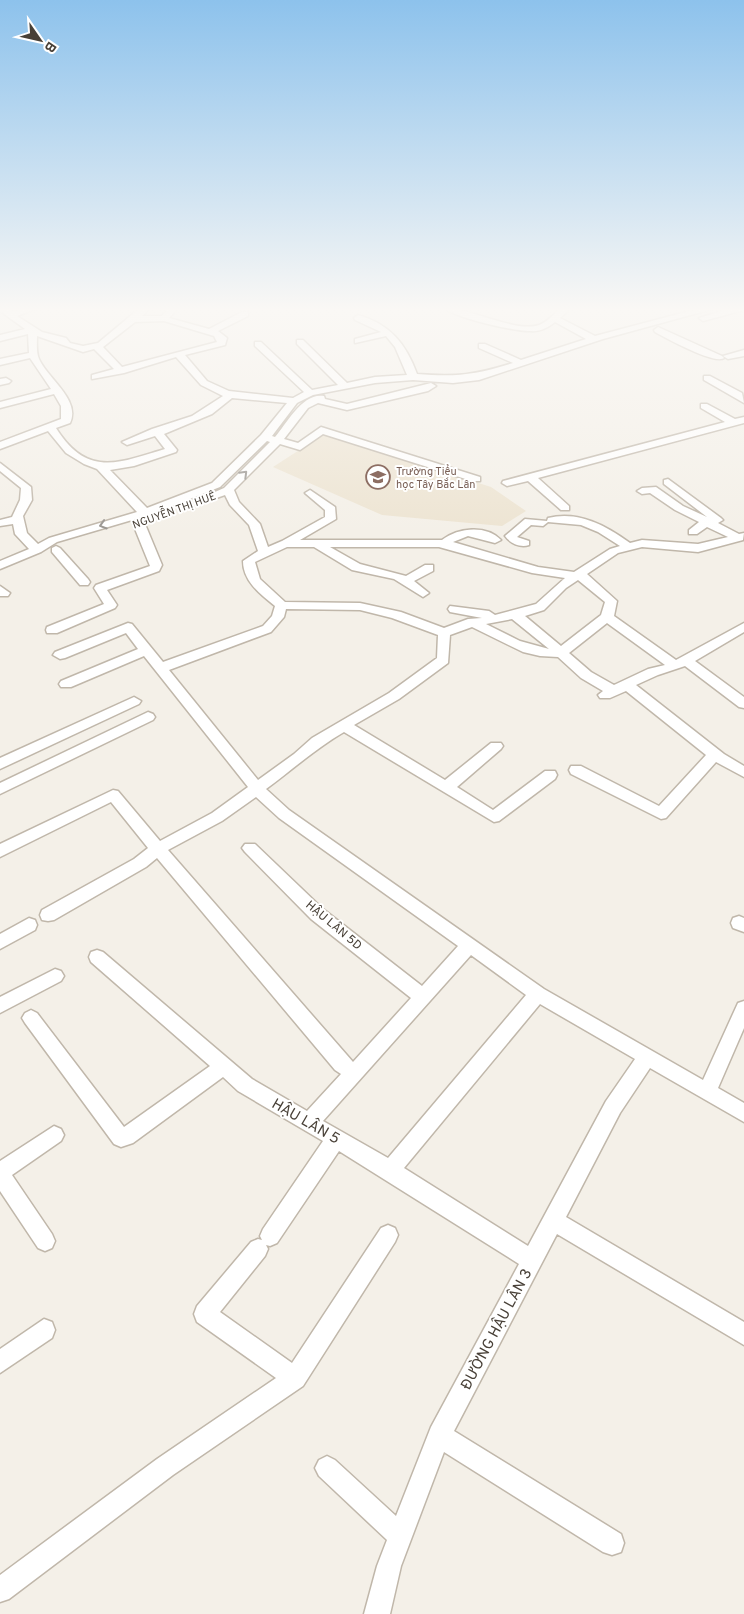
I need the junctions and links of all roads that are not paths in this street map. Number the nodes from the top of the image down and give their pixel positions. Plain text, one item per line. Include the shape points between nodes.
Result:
1 (50, 383) edge
2 (205, 383) edge
3 (300, 383) edge
4 (357, 383) edge
5 (490, 383) edge
6 (718, 383) edge
7 (344, 385) joint
8 (431, 386) junction
9 (56, 391) junction
10 (230, 394) junction
11 (314, 396) junction
12 (744, 400) edge
13 (294, 401) junction
14 (0, 405) edge
15 (704, 406) dead end
16 (739, 421) edge
17 (51, 428) junction
18 (156, 432) junction
19 (265, 437) junction
20 (278, 440) junction
21 (127, 442) dead end
22 (0, 446) edge
23 (0, 466) edge
24 (100, 466) junction
25 (531, 478) junction
26 (476, 479) dead end
27 (668, 482) dead end
28 (507, 483) dead end
29 (228, 490) junction
30 (642, 491) dead end
31 (310, 493) dead end
32 (565, 508) dead end
33 (0, 512) edge
34 (17, 518) junction
35 (142, 518) junction
36 (0, 522) edge
37 (706, 522) junction
38 (726, 531) junction
39 (693, 532) dead end
40 (741, 537) edge
41 (495, 540) dead end
42 (525, 543) dead end
43 (286, 544) junction
44 (316, 544) junction
45 (443, 544) junction
46 (629, 547) junction
47 (37, 550) junction
48 (56, 550) junction
49 (264, 552) junction
50 (0, 565) edge
51 (429, 568) dead end
52 (576, 575) junction
53 (407, 580) junction
54 (84, 582) dead end
55 (423, 593) dead end
56 (281, 606) junction
57 (454, 609) dead end
58 (514, 615) junction
59 (120, 616) junction
60 (500, 617) junction
61 (607, 617) junction
62 (472, 622) junction
63 (52, 630) dead end
64 (444, 632) junction
65 (742, 632) edge
66 (146, 650) junction
67 (561, 653) junction
68 (60, 656) dead end
69 (681, 664) junction
70 (161, 668) junction
71 (66, 684) dead end
72 (626, 684) junction
73 (134, 701) dead end
74 (744, 704) edge
75 (148, 717) dead end
76 (345, 726) junction
77 (496, 746) dead end
78 (714, 755) junction
79 (0, 764) edge
80 (576, 770) dead end
81 (744, 772) edge
82 (550, 775) dead end
83 (446, 788) junction
84 (0, 789) edge
85 (257, 789) junction
86 (250, 848) dead end
87 (158, 849) junction
88 (0, 851) edge
89 (48, 915) dead end
90 (30, 925) dead end
91 (0, 942) edge
92 (469, 946) junction
93 (97, 956) dead end
94 (55, 976) dead end
95 (538, 994) junction
96 (423, 997) junction
97 (0, 1006) edge
98 (744, 1008) edge
99 (31, 1018) dead end
100 (646, 1058) junction
101 (223, 1067) junction
102 (354, 1073) junction
103 (707, 1092) junction
104 (744, 1113) edge
105 (309, 1123) junction
106 (54, 1135) dead end
107 (336, 1139) junction
108 (390, 1170) junction
109 (0, 1173) edge
110 (554, 1221) junction
111 (388, 1235) dead end
112 (45, 1241) dead end
113 (533, 1260) junction
114 (44, 1330) dead end
115 (744, 1334) edge
116 (0, 1362) edge
117 (295, 1378) junction
118 (438, 1436) junction
119 (327, 1468) dead end
120 (400, 1536) junction
121 (612, 1543) dead end
122 (0, 1590) edge
123 (377, 1614) edge

1 - 9 street
2 - 10 street
3 - 11 street
4 - 7 street, NGUYỄN THỊ HUÊ
5 - 8 street, NGUYỄN THỊ HUÊ via 457,388
6 - 12 street
7 - 11 street, NGUYỄN THỊ HUÊ
8 - 11 street, NGUYỄN THỊ HUÊ via 409,384
8 - 11 street via 348,406 336,406
9 - 14 street
9 - 17 street via 69,414 66,421
10 - 13 street
10 - 18 street via 221,406
11 - 13 street, NGUYỄN THỊ HUÊ
11 - 20 street, NGUYỄN THỊ HUÊ
13 - 19 street, NGUYỄN THỊ HUÊ
15 - 16 street
16 - 25 street
17 - 22 street
17 - 24 street via 57,440 68,450
18 - 21 street
18 - 24 street via 172,450 116,467
19 - 20 street
19 - 35 street, NGUYỄN THỊ HUÊ via 216,485
20 - 26 street via 300,447 321,430
29 -> 20 street, NGUYỄN THỊ HUÊ
23 - 34 street via 26,487 26,500
24 - 35 street
25 - 28 street
25 - 32 street
27 - 38 street
29 - 35 street, NGUYỄN THỊ HUÊ
29 - 49 street via 234,503 254,524
30 - 37 street via 652,489
31 - 43 street via 331,509 330,519
33 - 34 street
34 - 36 street
34 - 47 street via 21,534
35 -> 47 street, NGUYỄN THỊ HUÊ via 53,540
35 - 48 street, NGUYỄN THỊ HUÊ
35 - 59 street via 156,565 100,588
37 - 38 street
37 - 39 street
38 - 40 street
40 - 46 street via 698,548 642,543
41 - 45 street via 466,531
42 - 46 street via 513,540 511,536 529,521 565,520 597,525
43 - 44 street
43 - 49 street
44 - 45 street
44 - 53 street via 356,568
45 - 52 street via 536,570
46 - 52 street via 614,551
47 - 48 street, NGUYỄN THỊ HUÊ
47 - 50 street, NGUYỄN THỊ HUÊ
48 - 54 street
49 - 56 street via 249,561 248,567 254,580
51 - 53 street
52 - 58 street via 540,607
52 - 61 street via 587,578 611,601
53 - 55 street
56 - 64 street via 348,605 405,616
56 - 70 street via 278,617 267,629
57 - 60 street
58 - 60 street
58 - 67 street
59 - 63 street
59 - 66 street
59 - 68 street
60 - 62 street
61 - 67 street
61 - 69 street
62 - 64 street
62 - 67 street via 543,653
64 - 76 street via 442,660 394,696
65 - 69 street
66 - 70 street
66 - 71 street
67 - 72 street via 609,693
69 - 72 street
69 - 74 street
70 - 85 street
72 - 78 street
73 - 79 street
75 - 84 street
76 - 83 street
76 - 85 street via 317,741
77 - 83 street
78 - 80 street via 661,814
78 - 81 street
82 - 83 street via 494,817
85 - 87 street via 217,817
85 - 92 street via 284,814
86 - 96 street, HẬU LÂN 5D via 317,914
87 - 88 street via 113,795
87 - 89 street via 140,863
87 - 102 street via 341,1064
90 - 91 street
92 - 95 street
92 - 96 street
93 - 101 street, HẬU LÂN 5
94 - 97 street
95 - 100 street
95 - 108 street
96 - 102 street
98 - 103 street
99 - 101 street via 121,1138
100 - 103 street
100 - 110 street, ĐƯỜNG HẬU LÂN 3 via 614,1107
101 - 105 street, HẬU LÂN 5 via 245,1086
102 - 105 street
103 - 104 street
105 - 107 street, HẬU LÂN 5
106 - 109 street
107 - 108 street, HẬU LÂN 5
107 - 117 street via 264,1243 205,1314
108 - 113 street, HẬU LÂN 5
109 - 112 street
110 - 113 street, ĐƯỜNG HẬU LÂN 3
110 - 115 street
111 - 117 street
113 - 118 street, ĐƯỜNG HẬU LÂN 3
114 - 116 street
117 - 122 street via 165,1467
118 - 120 street, ĐƯỜNG HẬU LÂN 3
118 - 121 street
119 - 120 street
120 - 123 street, ĐƯỜNG HẬU LÂN 3

